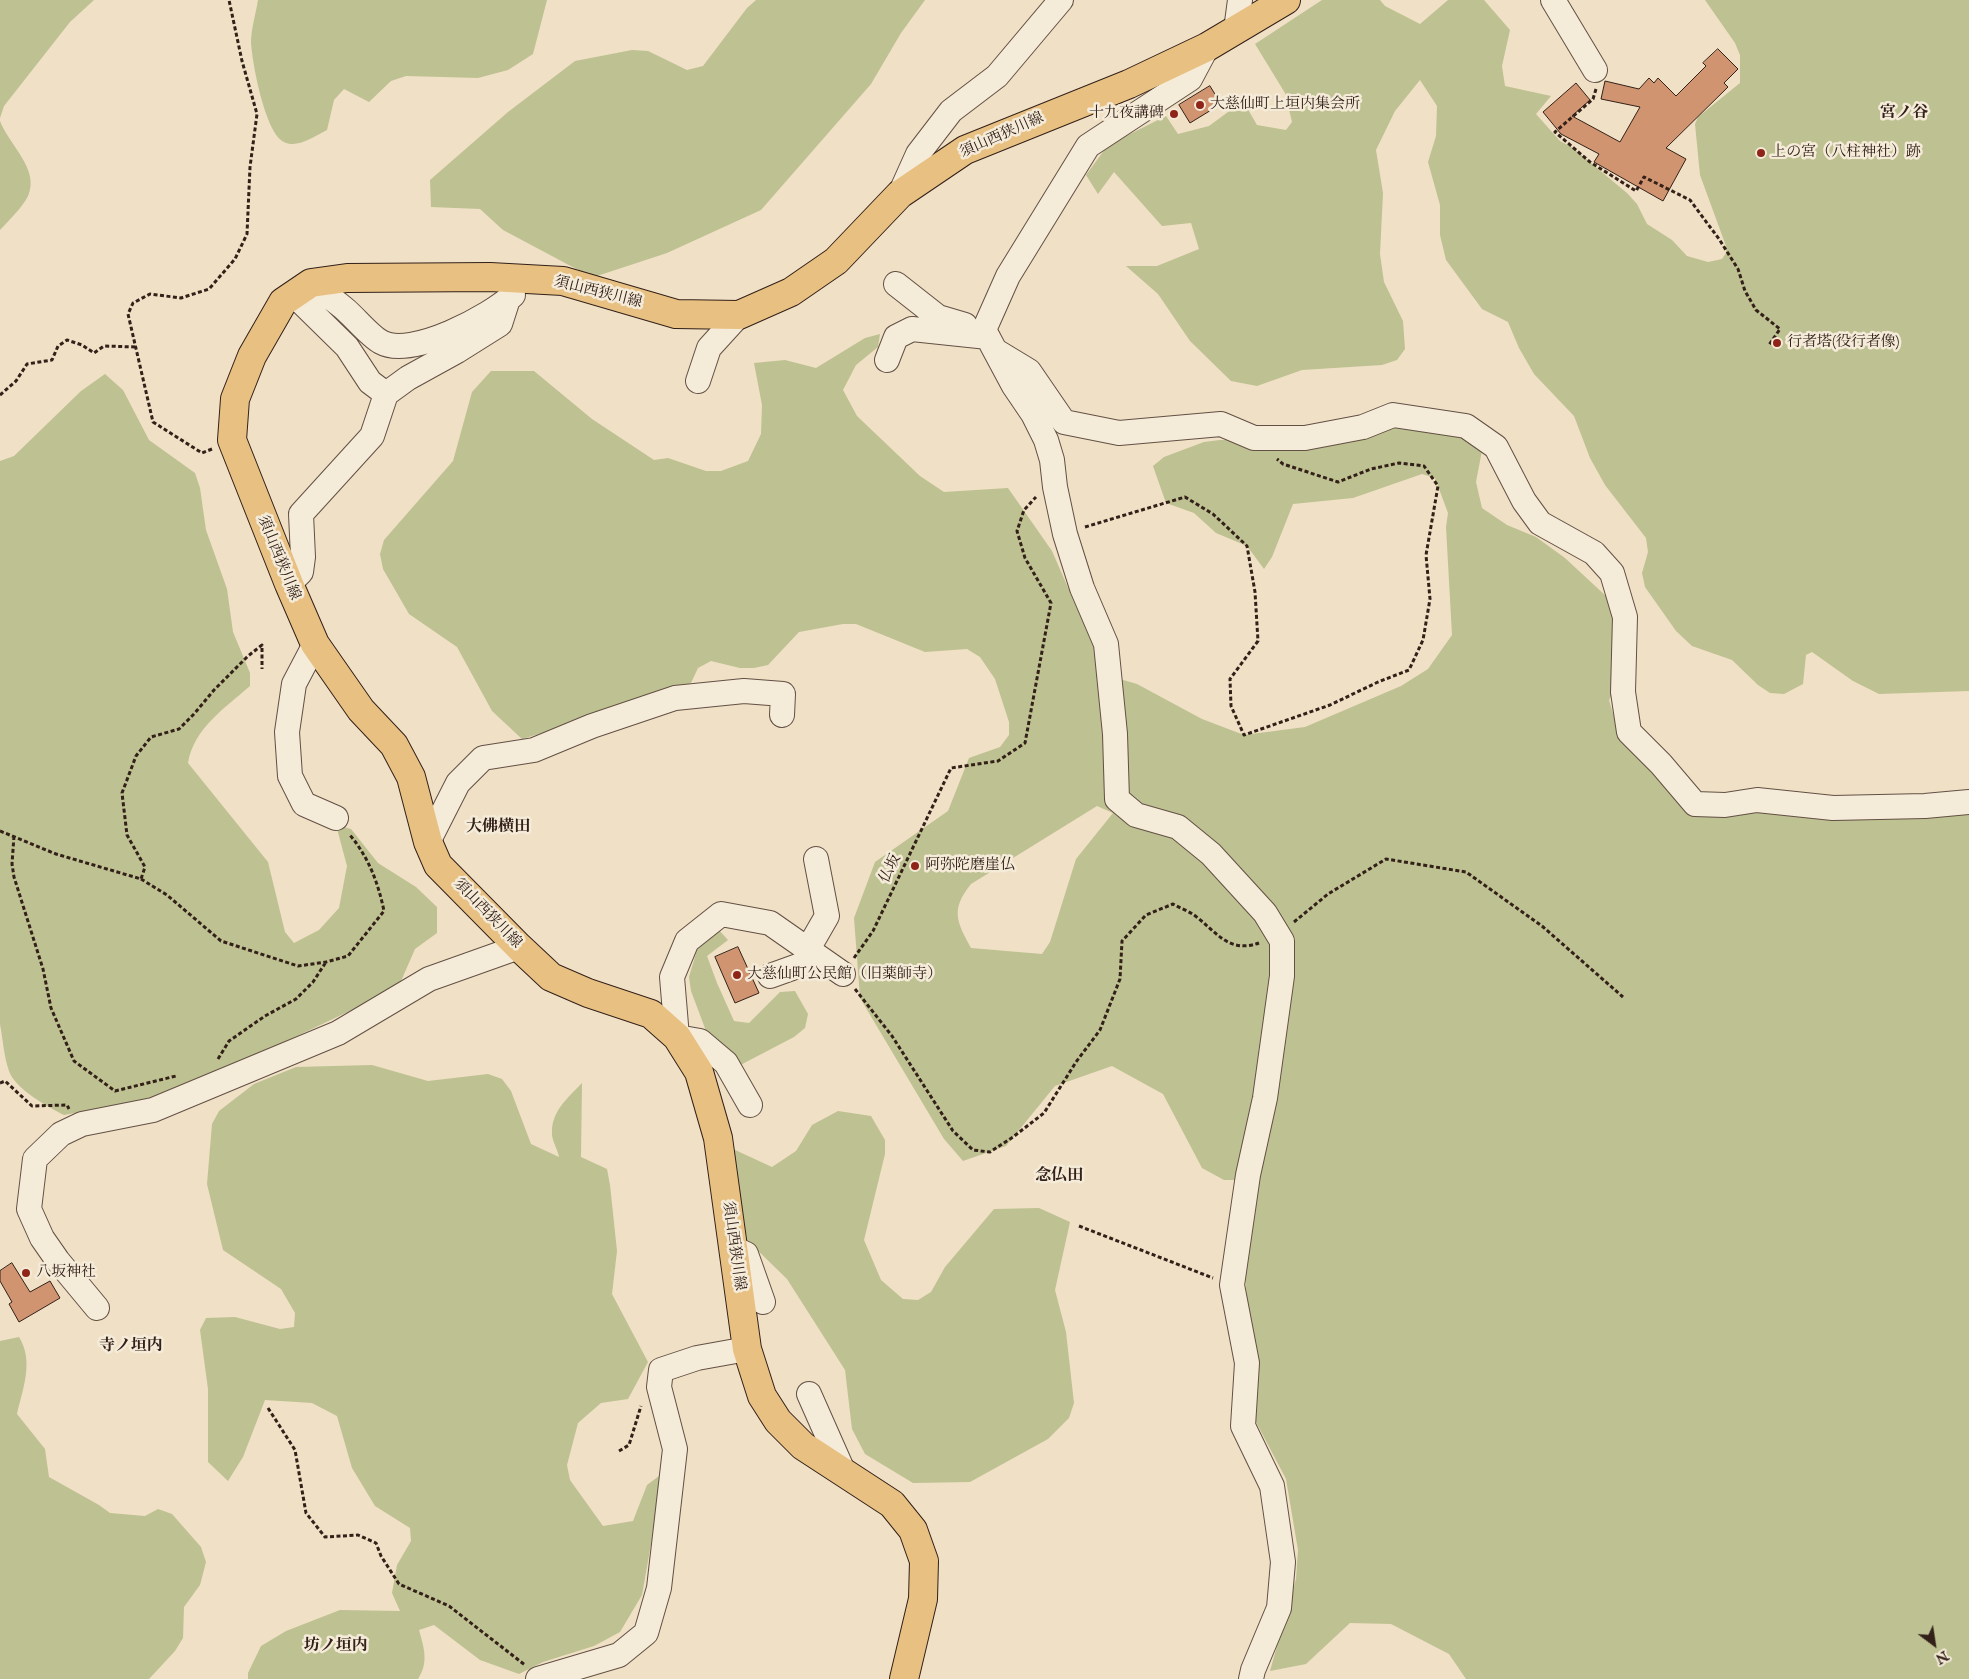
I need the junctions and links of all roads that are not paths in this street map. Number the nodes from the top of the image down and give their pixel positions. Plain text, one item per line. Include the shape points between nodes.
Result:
1 (1061, 0) edge
2 (1240, 0) edge
3 (1286, 0) edge
4 (1553, 0) edge
5 (1236, 30) junction
6 (1207, 47) junction
7 (1595, 70) road end
8 (900, 194) junction
9 (528, 279) junction
10 (896, 284) dead end
11 (302, 289) junction
12 (508, 299) junction
13 (739, 315) junction
14 (989, 339) junction
15 (887, 360) dead end
16 (698, 381) dead end
17 (386, 394) junction
18 (289, 584) junction
19 (315, 644) junction
20 (782, 715) dead end
21 (1969, 802) edge
22 (336, 818) road end
23 (428, 842) junction
24 (816, 860) dead end
25 (519, 947) junction
26 (814, 953) junction
27 (843, 974) road end
28 (770, 976) dead end
29 (677, 1037) junction
30 (750, 1105) dead end
31 (734, 1248) junction
32 (763, 1302) dead end
33 (97, 1308) dead end
34 (748, 1349) junction
35 (809, 1394) dead end
36 (844, 1473) junction
37 (539, 1678) edge
38 (904, 1679) edge
39 (1251, 1679) edge

1 - 8 street via 997,76 951,111 918,154
2 - 5 street
3 - 5 main road, 須山西狭川線
4 - 7 street
5 - 6 main road, 須山西狭川線
6 - 8 main road, 須山西狭川線 via 1129,84 965,150
6 - 14 street via 1190,79 1088,146 1008,276
8 - 13 main road, 須山西狭川線 via 836,261 791,292
9 - 11 main road, 須山西狭川線 via 347,278
9 - 12 street
9 - 13 main road, 須山西狭川線 via 563,281 676,314
10 - 14 street via 938,316
11 - 12 street via 345,309 381,342 400,347 451,334
11 - 17 street via 348,347 370,382
11 - 18 main road, 須山西狭川線 via 283,302 252,356 235,399 232,440
12 - 17 street via 500,324
13 - 16 street via 709,348
14 - 15 street via 912,329 896,337
14 - 21 street via 1029,371 1064,422 1119,433 1222,424 1254,438 1305,438 1363,427 1393,415 1466,426 1496,447 1524,502 1540,522 1594,553 1612,573 1625,617 1623,692 1629,732 1695,804 1725,805 1757,800 1833,808
14 - 39 street via 1046,440 1065,534 1082,588 1106,644 1116,734 1118,799 1136,815 1178,827 1211,854 1265,913 1282,941 1282,976 1265,1098 1248,1175 1232,1285 1247,1363 1243,1426 1272,1486 1283,1562 1280,1608
17 - 18 street via 372,436 301,514 301,572
18 - 19 main road, 須山西狭川線
19 - 22 street via 294,684 287,732 290,776 304,804
19 - 23 main road, 須山西狭川線 via 361,710 394,744 411,777
20 - 23 street via 783,694 744,691 674,698 534,750 483,758 458,783
23 - 25 main road, 須山西狭川線 via 438,865
24 - 26 street via 827,916
25 - 29 main road, 須山西狭川線 via 551,977 651,1014
25 - 33 street via 428,979 338,1032 152,1110 82,1124 61,1134 35,1159 29,1209 42,1238 58,1262
26 - 27 street
26 - 28 street
26 - 29 street via 770,923 721,914 687,941 672,977
29 - 30 street via 700,1041 726,1063
29 - 31 main road, 須山西狭川線 via 699,1072 718,1138
31 - 32 street via 746,1254
31 - 34 main road, 須山西狭川線
34 - 36 main road, 須山西狭川線 via 762,1396 778,1422 803,1446
34 - 37 street via 697,1358 661,1370 659,1387 675,1449 659,1588 646,1633 619,1655
35 - 36 street
36 - 38 main road, 須山西狭川線 via 892,1504 912,1530 924,1561 923,1599

